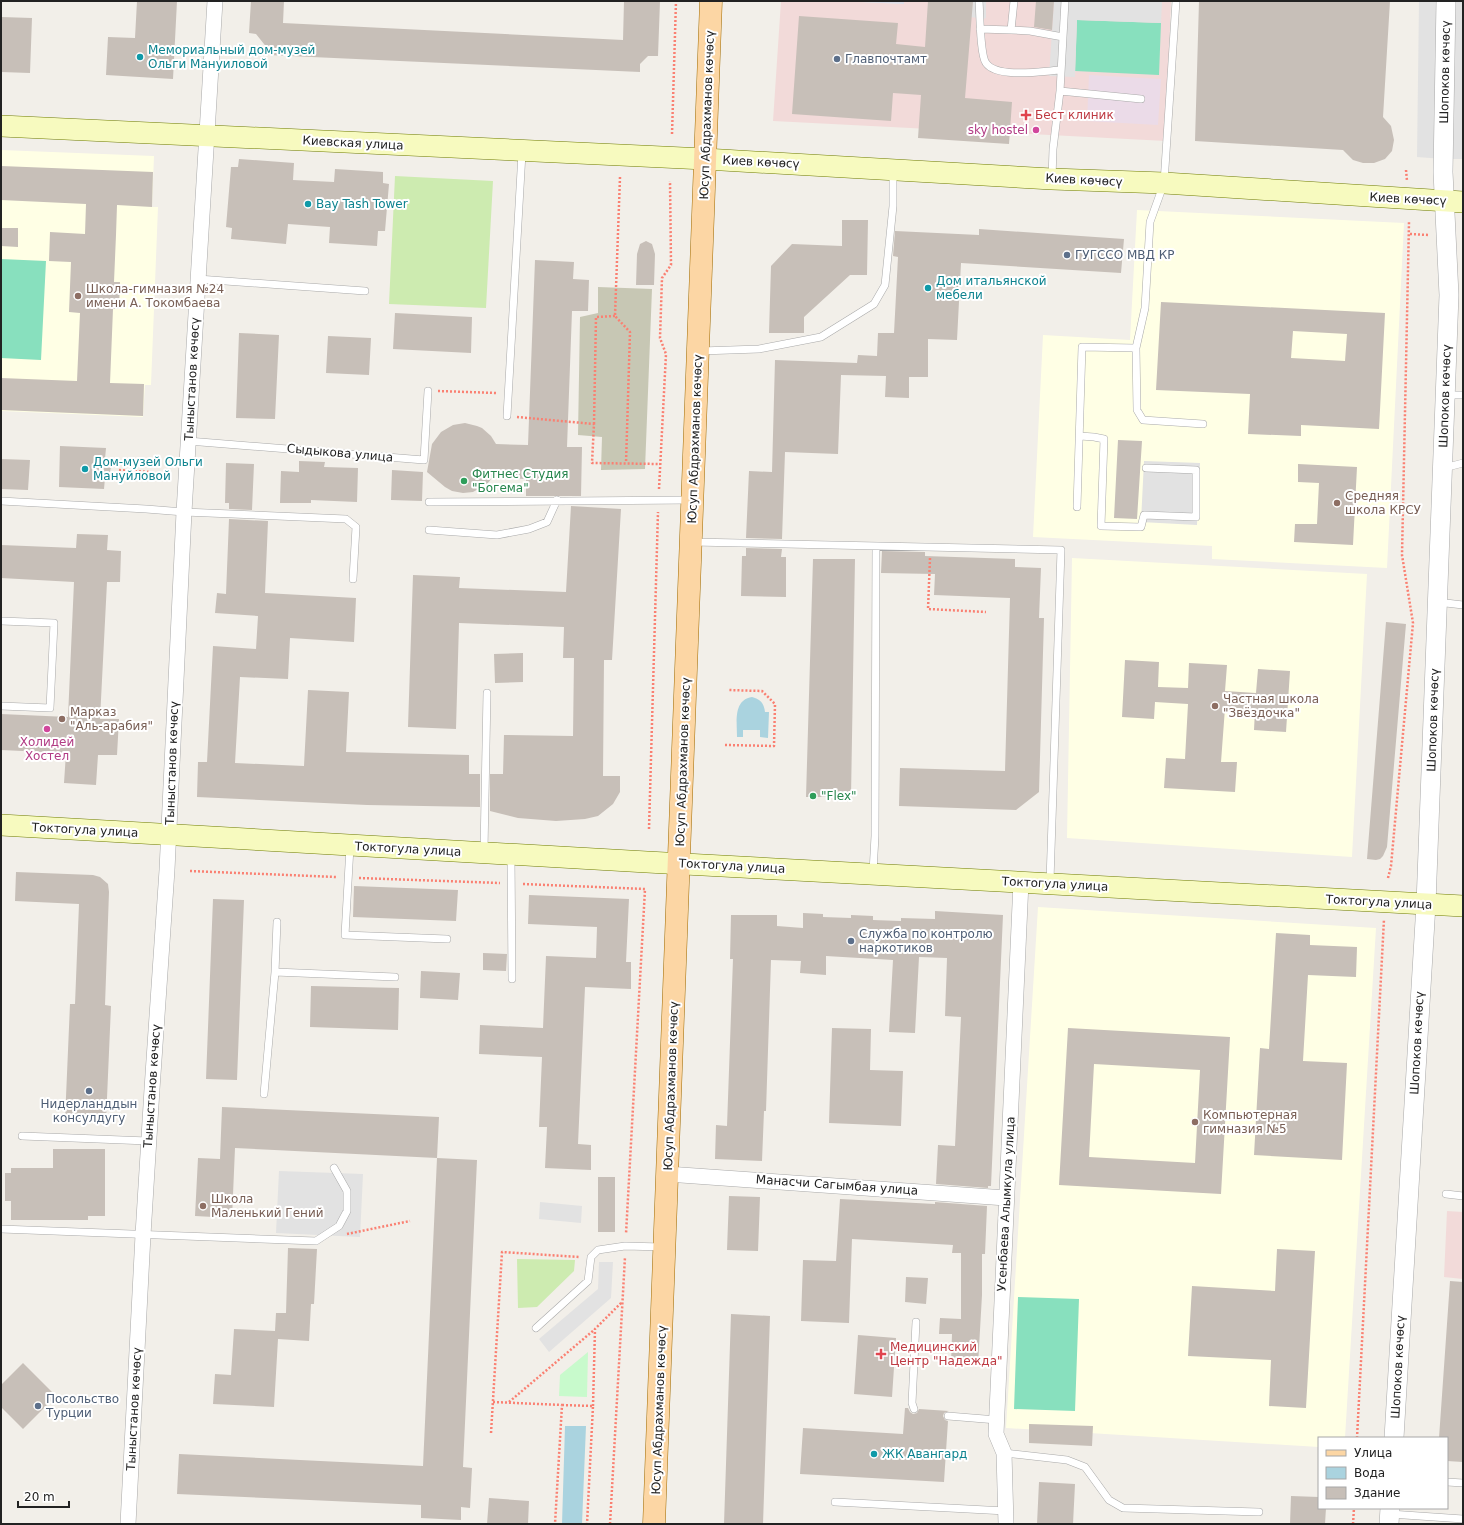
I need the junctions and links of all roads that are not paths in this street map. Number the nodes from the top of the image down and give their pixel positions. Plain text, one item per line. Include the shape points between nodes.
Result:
1 (215, 1) edge
2 (711, 1) edge
3 (979, 1) edge
4 (1014, 1) edge
5 (1065, 1) edge
6 (1176, 1) edge
7 (1446, 1) edge
8 (980, 29) junction
9 (1011, 30) junction
10 (1064, 37) junction
11 (1061, 70) junction
12 (1060, 91) junction
13 (1141, 99) dead end
14 (1, 126) edge
15 (206, 136) junction
16 (522, 150) junction
17 (705, 159) junction
18 (893, 170) junction
19 (1052, 178) junction
20 (1164, 183) junction
21 (1454, 202) edge
22 (198, 279) junction
23 (365, 291) dead end
24 (1136, 348) junction
25 (698, 351) junction
26 (428, 391) road end
27 (1454, 395) edge
28 (507, 416) road end
29 (1203, 424) dead end
30 (1080, 436) junction
31 (188, 441) junction
32 (1463, 463) edge
33 (1146, 468) dead end
34 (1442, 468) junction
35 (557, 500) junction
36 (693, 500) junction
37 (1, 501) edge
38 (429, 502) dead end
39 (1077, 507) dead end
40 (184, 512) junction
41 (429, 530) dead end
42 (691, 542) junction
43 (876, 546) junction
44 (353, 579) dead end
45 (1437, 602) junction
46 (1463, 605) edge
47 (1, 621) edge
48 (487, 693) dead end
49 (1, 706) edge
50 (1, 825) edge
51 (168, 834) junction
52 (350, 845) junction
53 (484, 853) junction
54 (511, 854) junction
55 (679, 864) junction
56 (873, 874) junction
57 (1021, 882) junction
58 (1050, 884) junction
59 (1426, 904) junction
60 (1463, 906) edge
61 (278, 922) dead end
62 (447, 939) dead end
63 (275, 972) junction
64 (395, 977) dead end
65 (512, 979) dead end
66 (264, 1094) dead end
67 (22, 1136) dead end
68 (148, 1141) junction
69 (334, 1168) dead end
70 (668, 1174) junction
71 (1446, 1194) dead end
72 (1463, 1196) edge
73 (1006, 1198) junction
74 (1, 1229) edge
75 (143, 1235) junction
76 (665, 1247) junction
77 (916, 1322) dead end
78 (536, 1328) dead end
79 (914, 1408) dead end
80 (948, 1416) dead end
81 (997, 1420) junction
82 (1394, 1437) edge
83 (1004, 1453) junction
84 (1448, 1482) edge
85 (1463, 1483) edge
86 (835, 1502) dead end
87 (1259, 1512) dead end
88 (1389, 1515) edge
89 (1006, 1518) edge
90 (1463, 1519) edge
91 (128, 1524) edge
92 (654, 1524) edge

1 - 15 street, Тыныстанов көчөсү
2 - 17 main road, Юсуп Абдрахманов көчөсү
3 - 8 lane
4 - 9 lane
5 - 10 lane
6 - 20 lane
7 - 21 street, Шопоков көчөсү via 1443,172
8 - 9 lane
8 - 11 lane via 985,62 996,70 1020,73
9 - 10 lane
10 - 11 lane
11 - 12 lane
12 - 13 lane
12 - 19 lane
14 - 15 main road, Киевская улица
15 - 16 main road, Киевская улица
15 - 22 street, Тыныстанов көчөсү
16 - 17 main road, Киевская улица
16 - 28 lane
17 - 18 main road, Киев көчөсү
17 - 25 main road, Юсуп Абдрахманов көчөсү
18 - 19 main road, Киев көчөсү
18 - 25 lane via 893,206 885,286 874,304 821,337 759,350
19 - 20 main road, Киев көчөсү
20 - 21 main road, Киев көчөсү
20 - 24 lane via 1150,222 1145,308
21 - 27 street, Шопоков көчөсү via 1448,295
22 - 23 lane
22 - 31 street, Тыныстанов көчөсү
24 - 29 lane via 1137,410 1143,420
24 - 30 lane via 1082,347
25 - 36 main road, Юсуп Абдрахманов көчөсү
26 - 31 lane, Сыдыкова улица via 424,460
27 - 34 street, Шопоков көчөсү
30 - 33 lane via 1104,439 1101,526 1141,527 1144,515 1196,517 1196,470
30 - 39 lane
31 - 40 street, Тыныстанов көчөсү
32 - 34 lane
34 - 45 street, Шопоков көчөсү
35 - 36 lane
35 - 38 lane
35 - 41 lane via 547,522 529,529 497,535
36 - 42 main road, Юсуп Абдрахманов көчөсү
37 - 40 lane
40 - 44 lane via 346,519 356,527
40 - 51 street, Тыныстанов көчөсү
42 - 43 lane
42 - 55 main road, Юсуп Абдрахманов көчөсү
43 - 56 lane
43 - 58 lane via 1061,550
45 - 46 lane
45 - 59 street, Шопоков көчөсү
47 - 49 lane via 54,623 50,708
48 - 53 lane
50 - 51 main road, Токтогула улица
51 - 52 main road, Токтогула улица
51 - 68 street, Тыныстанов көчөсү
52 - 53 main road, Токтогула улица
52 - 62 lane via 345,935
53 - 54 main road, Токтогула улица
54 - 55 main road, Токтогула улица
54 - 65 lane
55 - 56 main road, Токтогула улица
55 - 70 main road, Юсуп Абдрахманов көчөсү
56 - 57 main road, Токтогула улица
57 - 58 main road, Токтогула улица
57 - 73 street, Усенбаева Алымкула улица
58 - 59 main road, Токтогула улица
59 - 60 main road, Токтогула улица
59 - 82 street, Шопоков көчөсү
61 - 63 lane
63 - 64 lane
63 - 66 lane
67 - 68 lane
68 - 75 street, Тыныстанов көчөсү
69 - 75 lane via 347,1191 347,1211 339,1226 316,1241
70 - 73 street, Манасчи Сагымбая улица
70 - 76 main road, Юсуп Абдрахманов көчөсү
71 - 72 lane
73 - 81 street, Усенбаева Алымкула улица
74 - 75 lane
75 - 91 street, Тыныстанов көчөсү
76 - 78 lane via 625,1246 598,1250 591,1257 588,1281
76 - 92 main road, Юсуп Абдрахманов көчөсү
77 - 79 lane via 912,1403
80 - 81 lane
81 - 83 street, Усенбаева Алымкула улица via 996,1434
83 - 87 lane via 1067,1460 1085,1467 1109,1500 1122,1508
83 - 89 street, Усенбаева Алымкула улица
84 - 85 lane
86 - 89 lane
88 - 90 lane

